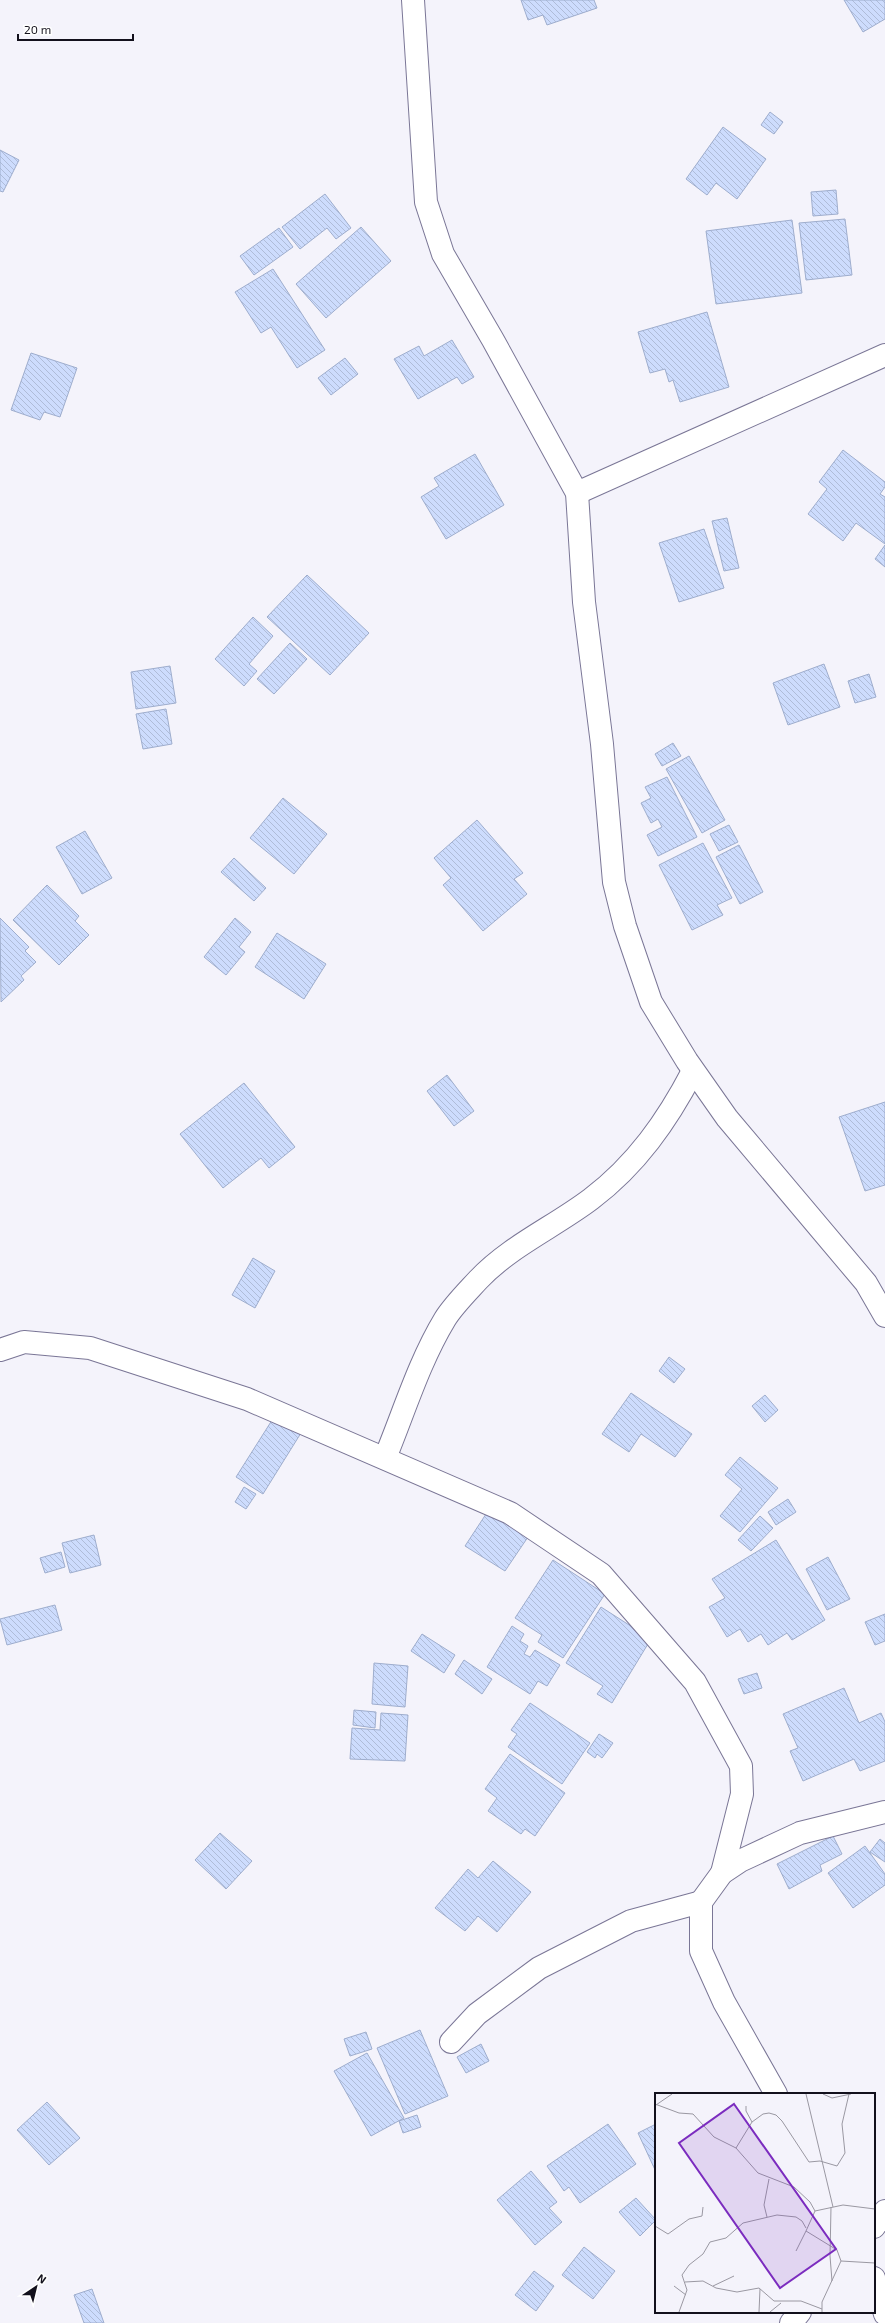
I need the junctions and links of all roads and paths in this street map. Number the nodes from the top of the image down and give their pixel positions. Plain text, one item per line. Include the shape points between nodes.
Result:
1 (413, 0) edge
2 (885, 355) edge
3 (577, 493) junction
4 (693, 1071) junction
5 (885, 1316) edge
6 (0, 1350) edge
7 (385, 1458) junction
8 (885, 1812) edge
9 (722, 1873) junction
10 (701, 1902) junction
11 (451, 2042) dead end
12 (775, 2093) edge
13 (885, 2211) edge
14 (875, 2226) edge
15 (875, 2281) edge
16 (799, 2313) edge
17 (885, 2314) edge
18 (791, 2323) edge

1 - 3 street via 426,202 440,247
2 - 3 street
3 - 4 street via 584,602 602,744 614,882 625,926 652,1002
4 - 5 street via 727,1118 866,1284
4 - 7 street via 653,1138 627,1168 591,1200 511,1252 479,1279 446,1318 425,1356
6 - 7 street via 24,1342 90,1348 248,1399
7 - 9 street via 510,1512 601,1574 695,1682 740,1766 742,1794
8 - 9 street via 800,1833 740,1861
9 - 10 street
10 - 11 street via 631,1921 539,1968 476,2014
10 - 12 street via 701,1951 724,2002
13 - 14 street
15 - 17 street
16 - 18 street

